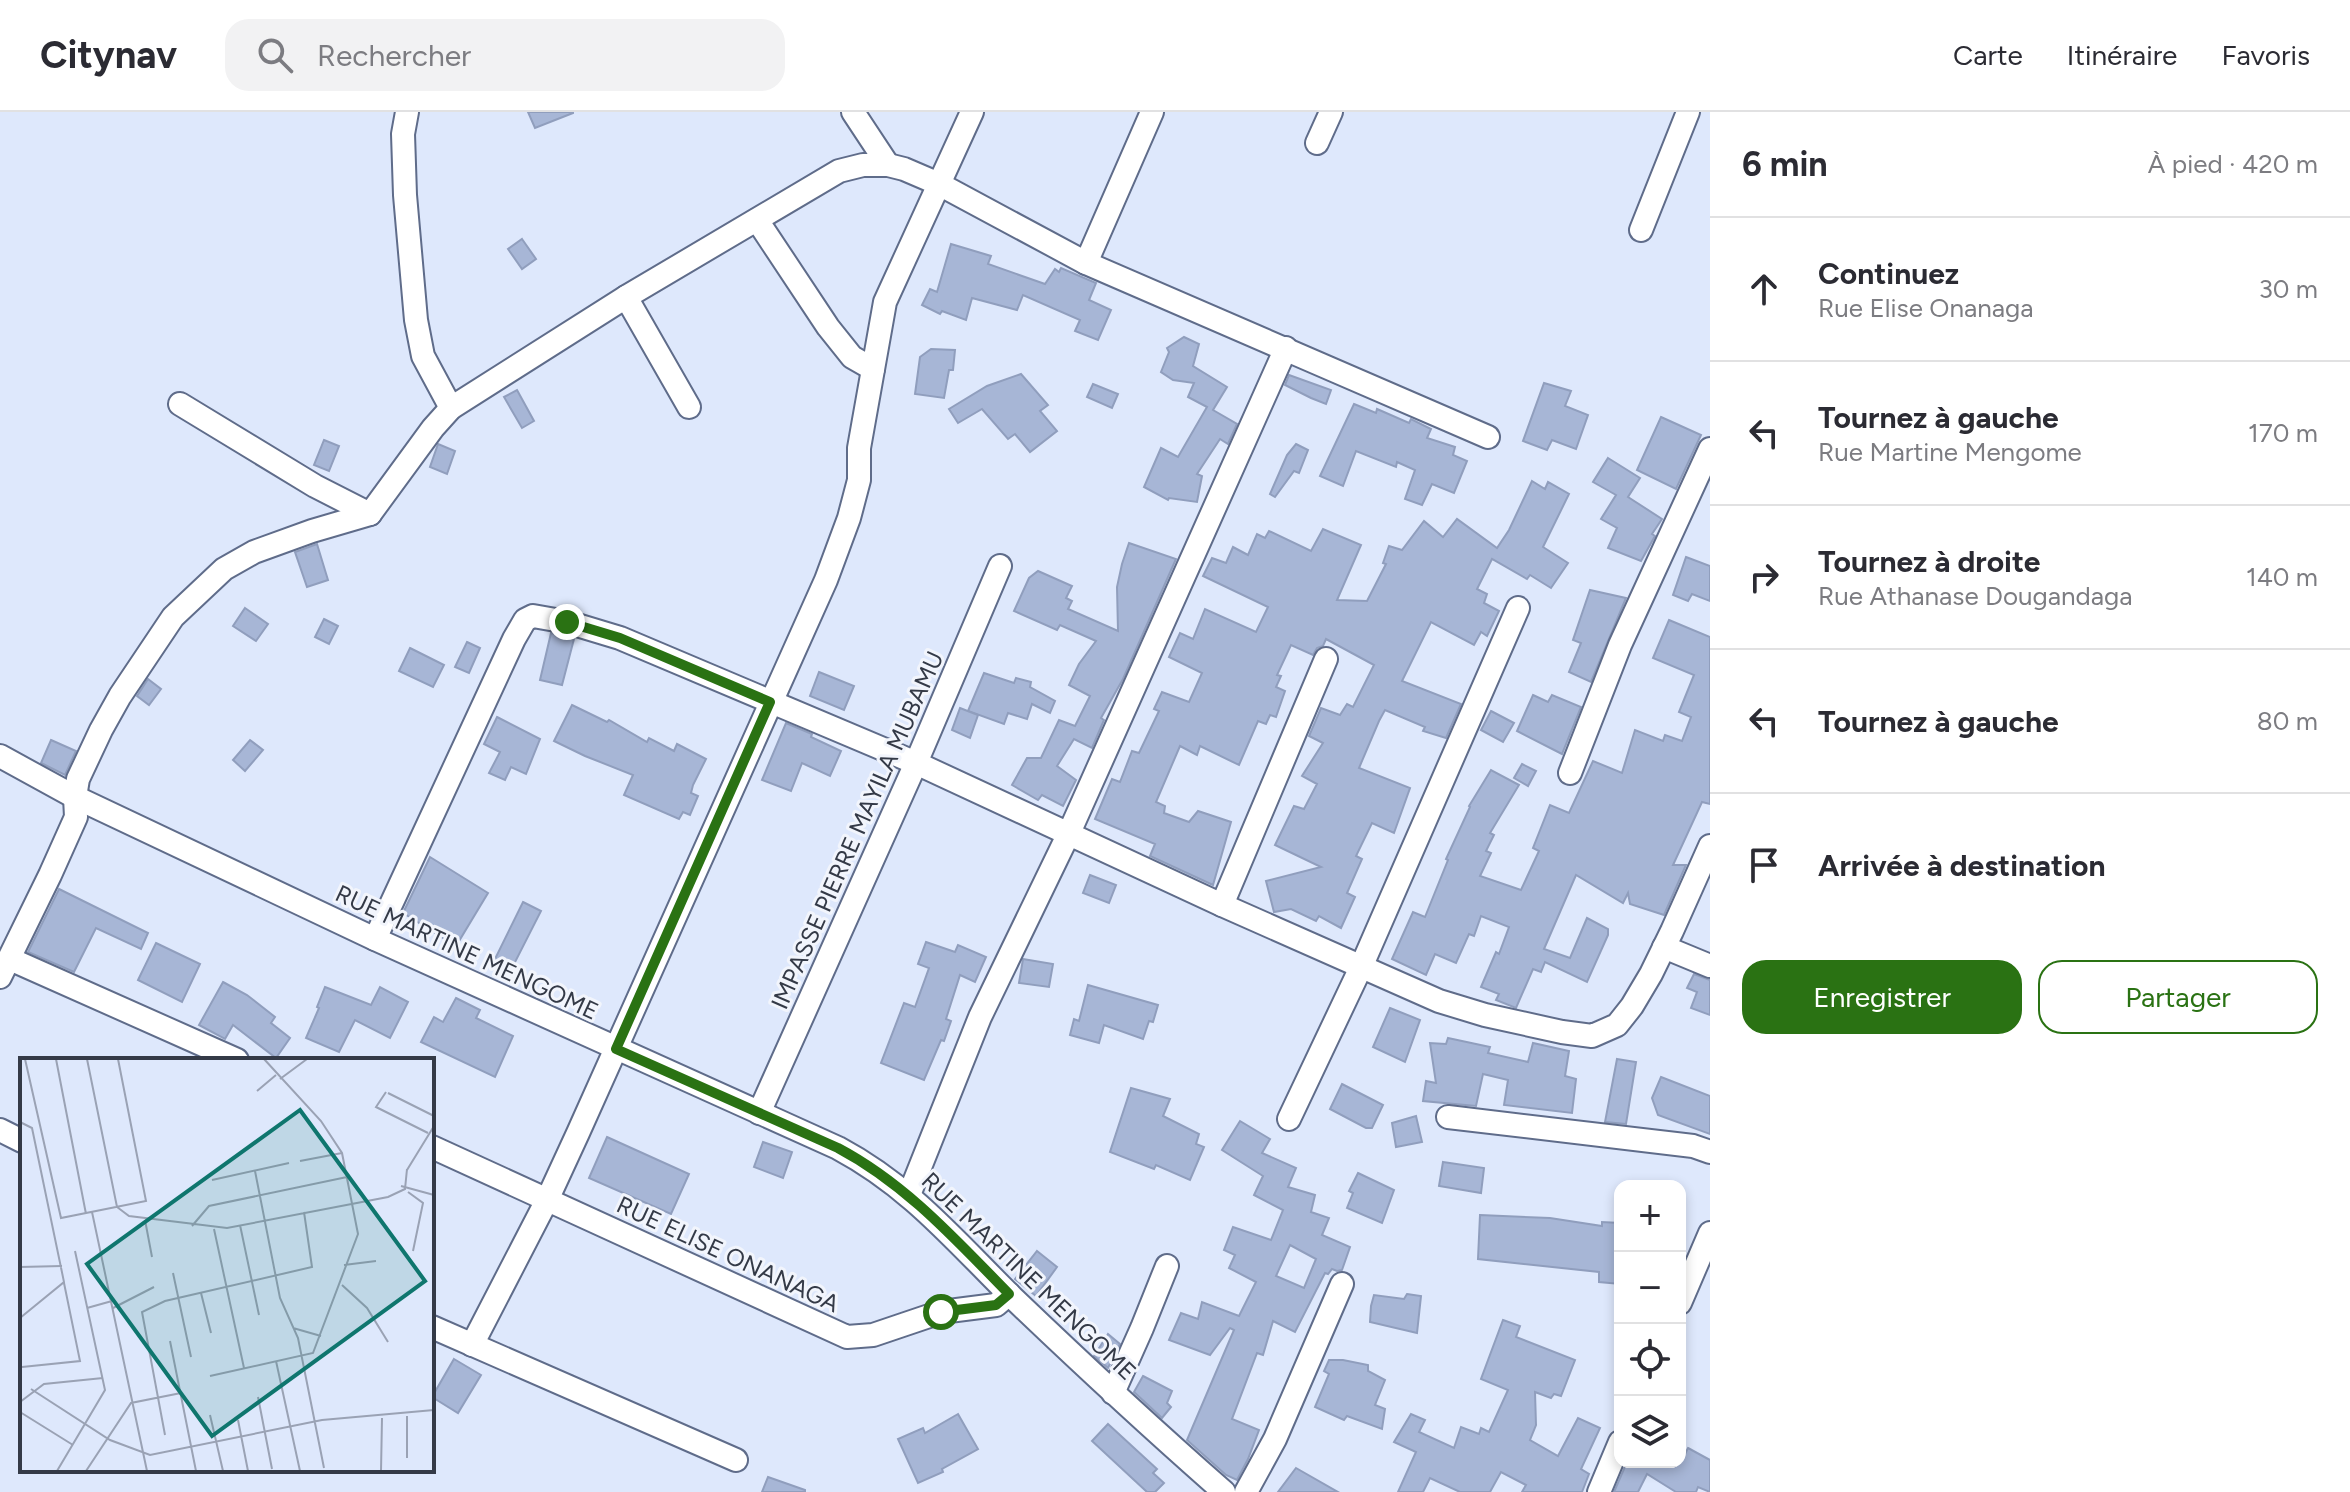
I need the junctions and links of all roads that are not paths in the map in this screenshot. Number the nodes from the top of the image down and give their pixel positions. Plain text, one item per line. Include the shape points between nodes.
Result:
1 (407, 112) edge
2 (853, 112) edge
3 (972, 112) edge
4 (1152, 112) edge
5 (1331, 112) edge
6 (1688, 112) edge
7 (1317, 143) dead end
8 (888, 165) junction
9 (939, 184) junction
10 (757, 220) junction
11 (1641, 230) dead end
12 (1086, 263) junction
13 (626, 297) junction
14 (1286, 348) junction
15 (873, 369) junction
16 (180, 404) dead end
17 (689, 407) dead end
18 (451, 408) junction
19 (1488, 437) dead end
20 (1709, 454) edge
21 (370, 514) junction
22 (1000, 566) dead end
23 (1518, 608) dead end
24 (1326, 659) dead end
25 (770, 702) junction
26 (0, 756) edge
27 (916, 763) junction
28 (1570, 773) dead end
29 (75, 797) junction
30 (1069, 833) junction
31 (1710, 846) edge
32 (1222, 905) junction
33 (375, 939) junction
34 (1664, 947) junction
35 (1362, 965) junction
36 (1710, 966) edge
37 (5, 968) edge
38 (616, 1049) junction
39 (232, 1058) edge
40 (759, 1113) junction
41 (1448, 1117) dead end
42 (1289, 1119) dead end
43 (0, 1130) edge
44 (20, 1140) edge
45 (434, 1148) edge
46 (1710, 1152) edge
47 (909, 1195) junction
48 (548, 1198) junction
49 (1710, 1233) edge
50 (1167, 1266) dead end
51 (1342, 1284) dead end
52 (1686, 1289) edge
53 (1009, 1294) junction
54 (434, 1328) edge
55 (472, 1345) junction
56 (1113, 1393) junction
57 (1614, 1456) edge
58 (736, 1460) dead end
59 (1224, 1492) edge
60 (1246, 1492) edge
61 (1599, 1492) edge

1 - 18 street via 405,195 416,320 423,356
2 - 8 street
3 - 9 street
4 - 12 street
5 - 7 street
6 - 11 street
8 - 9 street
8 - 10 street via 839,171
9 - 12 street
9 - 15 street via 885,302
10 - 13 street
10 - 15 street via 828,327 852,357
12 - 14 street
13 - 17 street
13 - 18 street
14 - 19 street
14 - 30 street
15 - 25 street via 849,518
16 - 21 street
18 - 21 street
20 - 28 street via 1620,645
21 - 29 street via 254,552 224,569 173,617 101,730
22 - 27 street, IMPASSE PIERRE MAYILA MUBAMU
23 - 35 street
24 - 32 street
25 - 27 street
25 - 33 street via 620,638 547,617 528,617
25 - 38 street
26 - 29 street, RUE MARTINE MENGOME
27 - 30 street
27 - 40 street, IMPASSE PIERRE MAYILA MUBAMU
29 - 33 street, RUE MARTINE MENGOME
29 - 37 street via 76,817
30 - 32 street
30 - 47 street via 980,1017
31 - 34 street
32 - 35 street
33 - 38 street, RUE MARTINE MENGOME
34 - 35 street via 1617,1025 1592,1036 1439,1001
34 - 36 street
35 - 42 street
37 - 39 street
38 - 40 street, RUE MARTINE MENGOME
38 - 48 street
40 - 47 street, RUE MARTINE MENGOME via 866,1163
41 - 46 street
43 - 44 street
45 - 48 street, RUE ELISE ONANAGA
47 - 53 street, RUE MARTINE MENGOME
48 - 53 street, RUE ELISE ONANAGA via 847,1337 873,1335 941,1312 996,1305
48 - 55 street
49 - 52 street
50 - 56 street
51 - 60 street via 1275,1439
53 - 56 street, RUE MARTINE MENGOME
54 - 55 street
55 - 58 street
56 - 59 street, RUE MARTINE MENGOME
57 - 61 street

